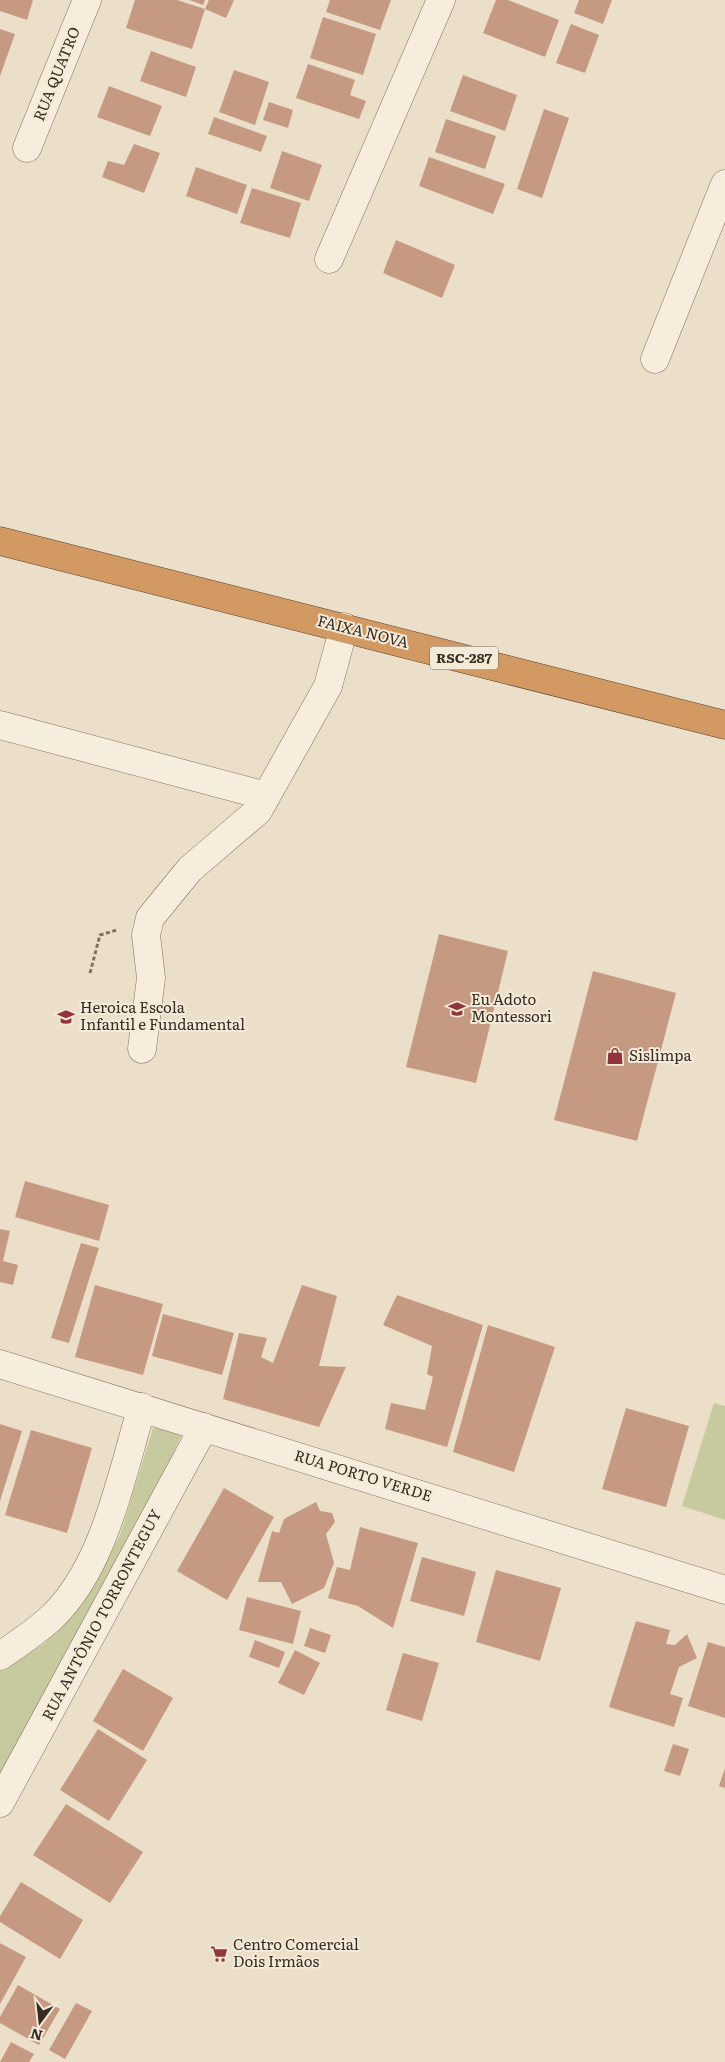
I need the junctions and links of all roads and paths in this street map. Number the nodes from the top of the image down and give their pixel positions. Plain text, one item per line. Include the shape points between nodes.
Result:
1 (87, 0) edge
2 (441, 0) edge
3 (27, 148) dead end
4 (725, 184) edge
5 (329, 259) dead end
6 (655, 359) dead end
7 (0, 541) edge
8 (344, 627) junction
9 (0, 724) edge
10 (725, 726) edge
11 (266, 796) junction
12 (150, 918) junction
13 (90, 973) dead end
14 (142, 1049) dead end
15 (0, 1364) edge
16 (142, 1407) junction
17 (204, 1427) junction
18 (725, 1590) edge
19 (0, 1656) edge
20 (0, 1803) edge

1 - 3 street, RUA QUATRO
2 - 5 street
4 - 6 street
7 - 8 highway, FAIXA NOVA / RSC-287
8 - 10 highway, FAIXA NOVA / RSC-287
8 - 11 street via 328,686
9 - 11 street
11 - 12 street via 258,811 190,869
12 - 13 path via 100,936
12 - 14 street via 146,935 151,978
15 - 16 street, RUA PORTO VERDE
16 - 17 street, RUA PORTO VERDE
16 - 19 street via 107,1525 93,1560 53,1616
17 - 18 street, RUA PORTO VERDE
17 - 20 street, RUA ANTÔNIO TORRONTEGUY

